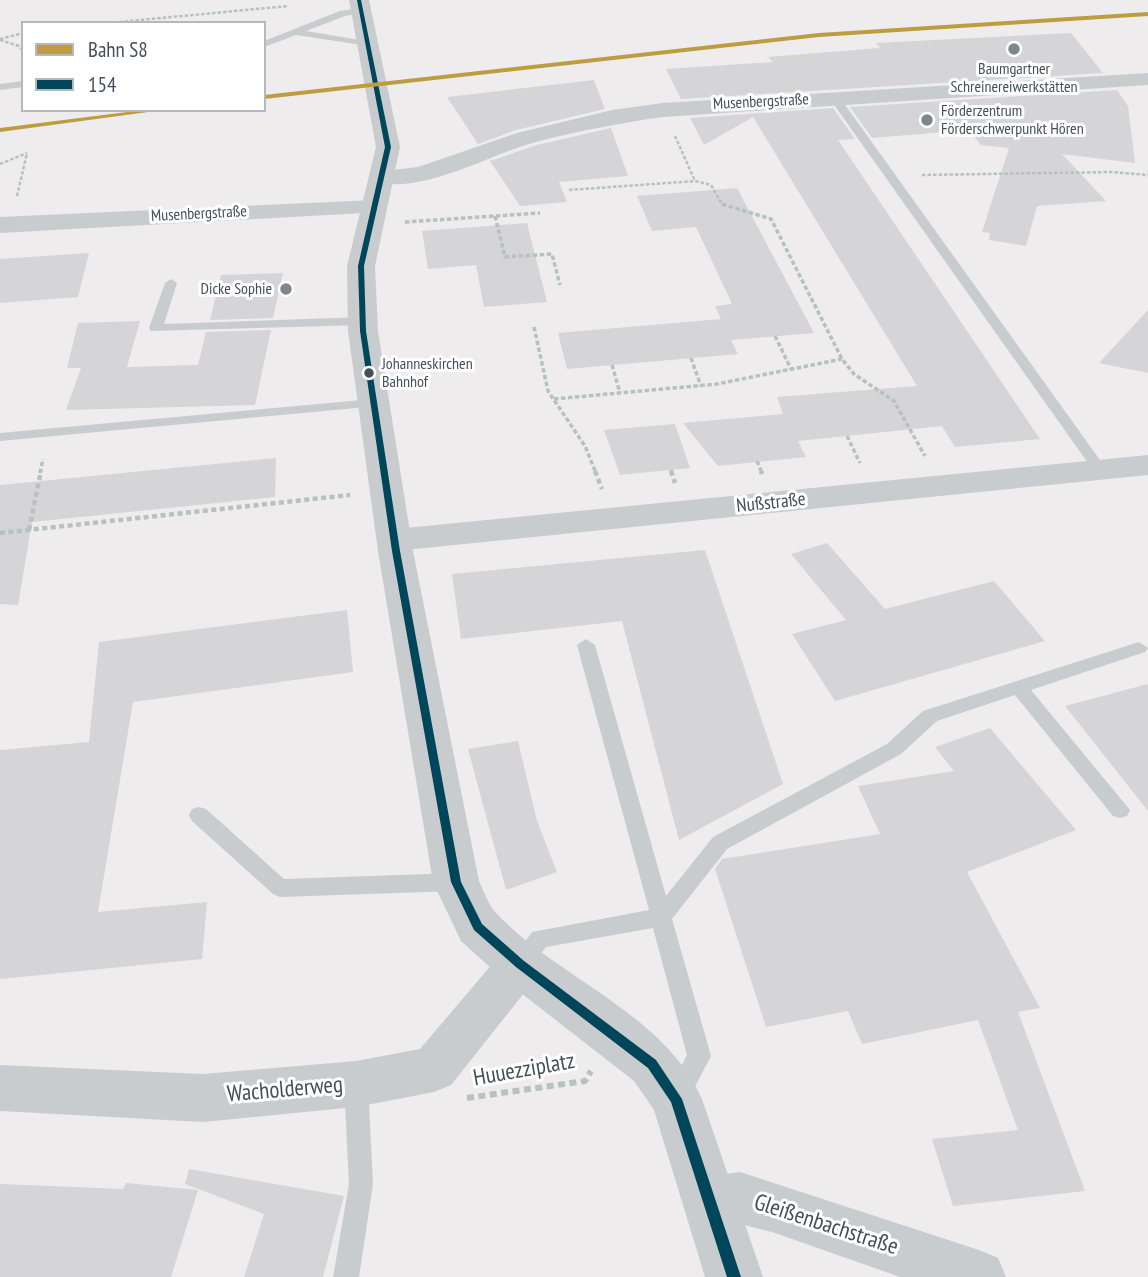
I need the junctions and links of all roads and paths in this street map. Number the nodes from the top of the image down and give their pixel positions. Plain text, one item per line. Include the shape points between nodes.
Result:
1 (359, 4) edge
2 (134, 21) edge
3 (296, 32) junction
4 (21, 34) edge
5 (0, 39) edge
6 (266, 43) edge
7 (366, 44) junction
8 (19, 46) joint
9 (21, 48) edge
10 (1148, 79) edge
11 (21, 84) edge
12 (0, 87) edge
13 (834, 97) junction
14 (663, 110) junction
15 (0, 164) edge
16 (1148, 176) edge
17 (890, 177) junction
18 (695, 181) junction
19 (569, 190) dead end
20 (379, 192) junction
21 (8, 202) edge
22 (495, 216) dead end
23 (66, 220) junction
24 (0, 225) edge
25 (171, 283) dead end
26 (560, 285) dead end
27 (364, 321) junction
28 (534, 327) dead end
29 (775, 336) dead end
30 (691, 358) dead end
31 (842, 359) junction
32 (612, 365) dead end
33 (791, 369) junction
34 (701, 386) junction
35 (620, 393) junction
36 (554, 400) junction
37 (373, 403) junction
38 (48, 432) junction
39 (0, 437) edge
40 (1148, 466) edge
41 (1100, 470) junction
42 (942, 486) junction
43 (385, 491) junction
44 (611, 520) junction
45 (29, 530) junction
46 (0, 533) edge
47 (395, 540) junction
48 (586, 645) dead end
49 (1139, 648) dead end
50 (1018, 687) junction
51 (1120, 810) dead end
52 (199, 815) dead end
53 (456, 882) junction
54 (661, 917) junction
55 (520, 964) junction
56 (613, 1034) junction
57 (356, 1084) junction
58 (0, 1088) edge
59 (463, 1099) dead end
60 (676, 1099) junction
61 (711, 1202) junction
62 (901, 1264) edge
63 (346, 1277) edge
64 (734, 1277) edge
65 (979, 1277) edge

1 - 2 path
1 - 3 lane
1 - 7 street
3 - 6 lane
3 - 7 lane
4 - 5 path
5 - 8 path
7 - 20 street via 388,147
8 - 9 path
10 - 13 street, Musenbergstraße
11 - 12 lane
13 - 14 street, Musenbergstraße
13 - 17 lane
14 - 18 path
14 - 20 street, Musenbergstraße via 525,138
15 - 21 path via 27,153
16 - 17 path via 1097,172
17 - 41 lane
18 - 19 path
18 - 31 path via 711,185 724,207 771,219
20 - 23 street, Musenbergstraße
20 - 27 street via 361,266
21 - 23 street, Musenbergstraße
22 - 26 path via 505,257 552,254
23 - 24 street, Musenbergstraße
25 - 27 lane via 156,328
27 - 37 street
28 - 36 path via 541,368
29 - 33 path
30 - 34 path
31 - 33 path
31 - 42 path via 854,374 894,401
32 - 35 path
33 - 34 path
34 - 35 path
35 - 36 path
36 - 44 path via 585,446
37 - 38 lane
37 - 43 street
38 - 39 lane
38 - 45 path
40 - 41 street, Nußstraße
41 - 42 street, Nußstraße
42 - 44 street, Nußstraße
43 - 45 path
43 - 47 street
44 - 47 street, Nußstraße
45 - 46 path
47 - 53 street
48 - 54 lane
49 - 50 lane
50 - 51 lane
50 - 54 lane via 930,716 894,749 720,843
52 - 53 lane via 280,888
53 - 55 street via 478,927
54 - 55 lane via 540,939
54 - 60 lane via 699,1056
55 - 56 street
55 - 57 street, Wacholderweg via 434,1069
56 - 59 path, Huuezziplatz via 585,1081
56 - 60 street via 652,1064
57 - 58 street, Wacholderweg via 203,1098
57 - 63 lane via 361,1184
60 - 61 street
61 - 62 street, Gleißenbachstraße via 740,1198 775,1206
61 - 64 street
62 - 65 street, Gleißenbachstraße

